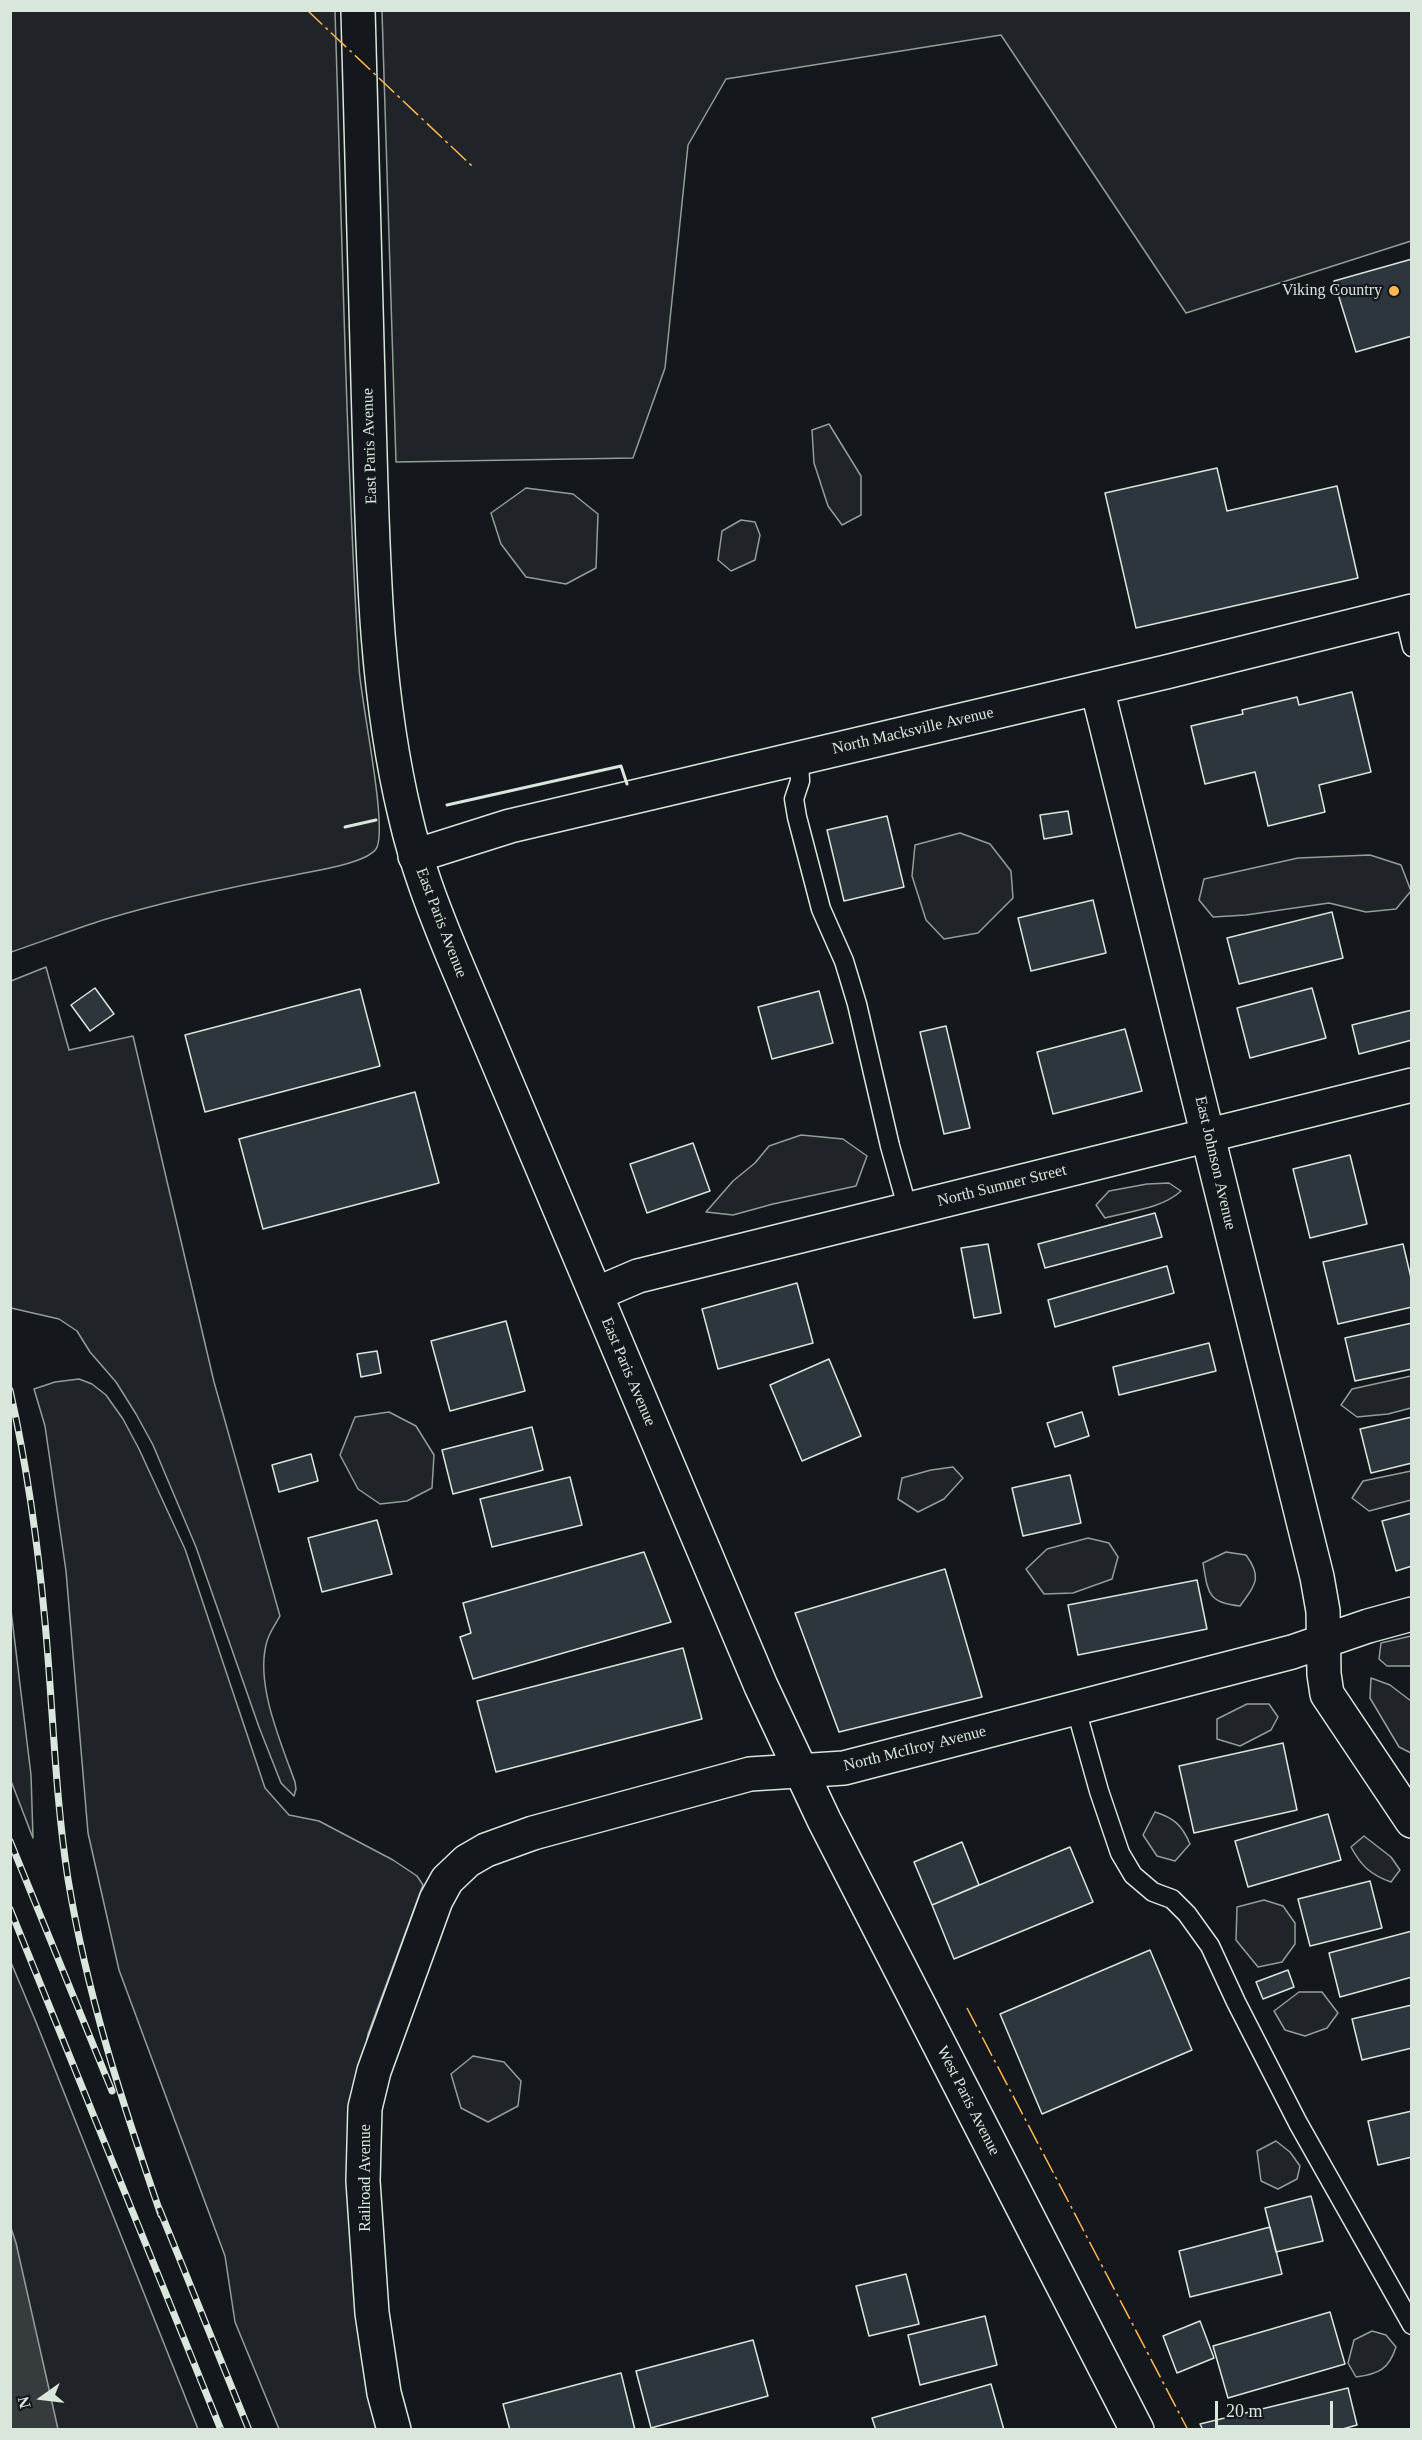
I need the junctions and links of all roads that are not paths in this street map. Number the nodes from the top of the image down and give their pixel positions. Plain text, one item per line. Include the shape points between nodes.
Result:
1 (358, 10) edge
2 (1408, 612) edge
3 (1412, 647) edge
4 (1097, 688) junction
5 (799, 759) junction
6 (416, 856) junction
7 (1412, 1085) edge
8 (1207, 1135) junction
9 (908, 1210) junction
10 (596, 1294) junction
11 (1412, 1614) edge
12 (1324, 1640) junction
13 (1076, 1709) junction
14 (801, 1771) junction
15 (1412, 1821) edge
16 (423, 1934) joint
17 (1412, 2325) edge
18 (394, 2430) edge
19 (1137, 2430) edge

1 - 6 street, East Paris Avenue via 373,548 381,670 404,814
2 - 3 lane
2 - 4 street, North Macksville Avenue
4 - 5 street, North Macksville Avenue
4 - 8 street, East Johnson Avenue
5 - 6 street, North Macksville Avenue via 510,826
5 - 9 lane via 800,782 794,799 797,817 821,909 844,961 857,1004
6 - 10 street, East Paris Avenue via 453,956
7 - 8 street, North Sumner Street
8 - 9 street, North Sumner Street
8 - 12 street, East Johnson Avenue via 1317,1577
9 - 10 street, North Sumner Street via 638,1276
10 - 14 street, East Paris Avenue via 761,1686
11 - 12 street, North McIlroy Avenue
12 - 13 street, North McIlroy Avenue
12 - 15 street, East Johnson Avenue via 1327,1694
13 - 14 street, North McIlroy Avenue via 844,1768
13 - 17 lane via 1120,1853 1133,1875 1154,1892 1172,1899 1187,1914 1209,1946 1298,2123
14 - 16 street, North McIlroy Avenue via 750,1774 533,1833 486,1850 447,1880
14 - 19 street, West Paris Avenue
16 - 18 street, Railroad Avenue via 374,2070 365,2108 363,2181 372,2313

